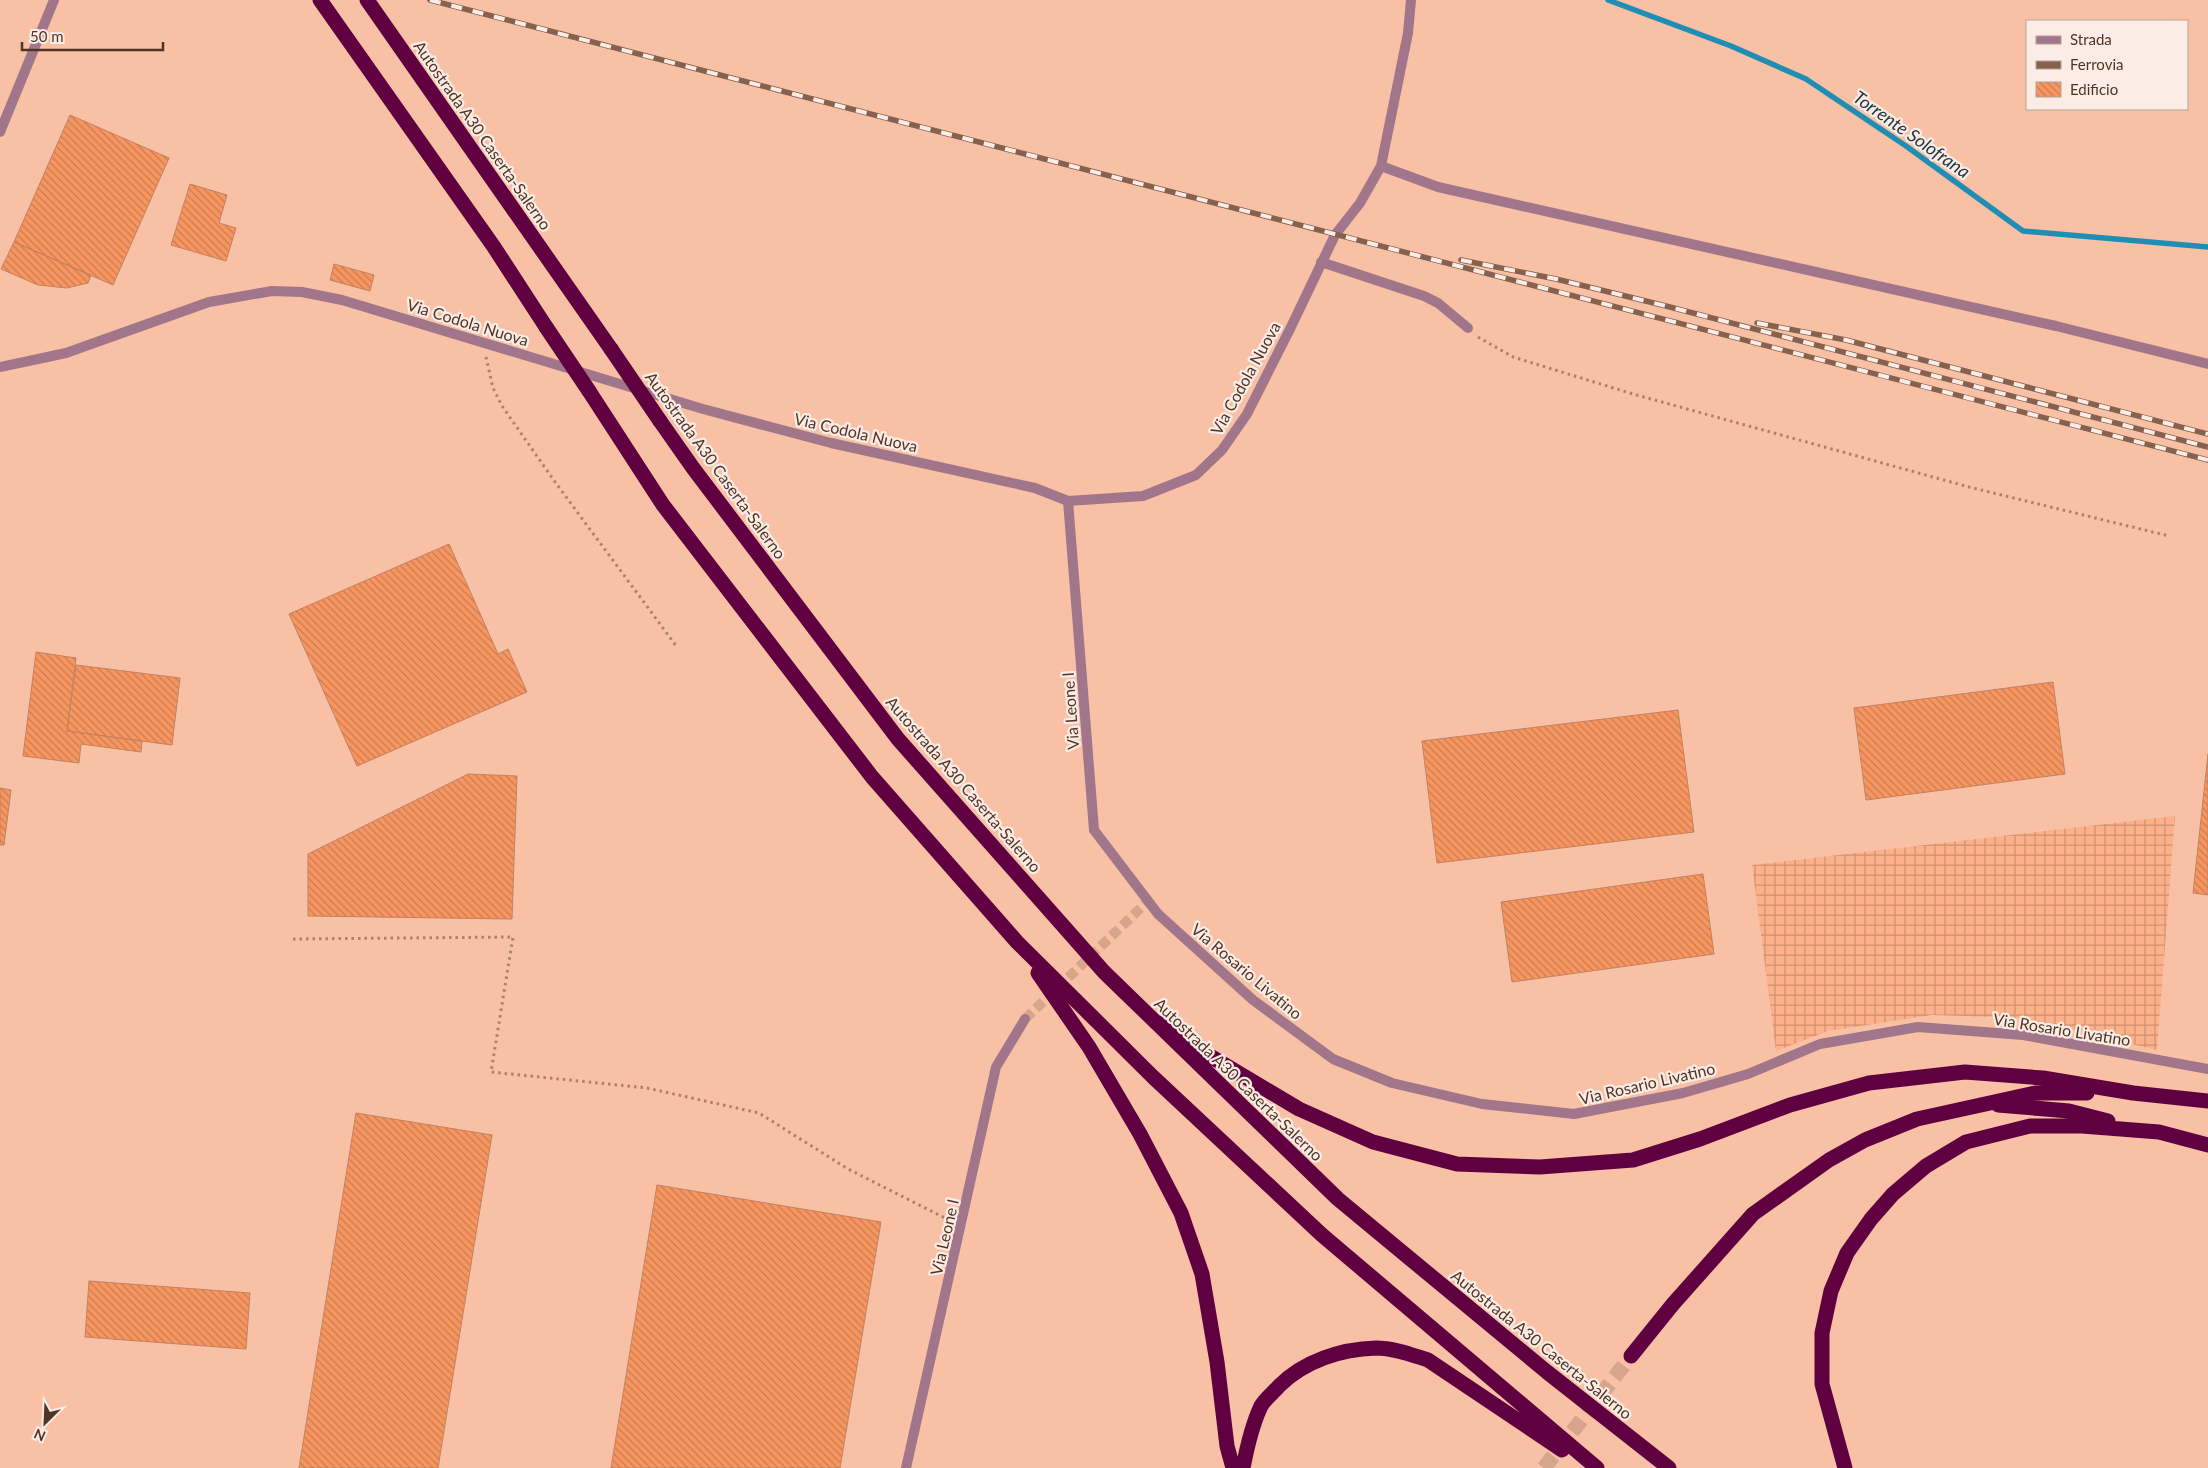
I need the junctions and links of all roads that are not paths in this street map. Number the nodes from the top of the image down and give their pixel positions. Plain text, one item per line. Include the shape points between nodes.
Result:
1 (54, 0) edge
2 (320, 0) edge
3 (367, 0) edge
4 (1411, 0) edge
5 (0, 132) edge
6 (1381, 166) junction
7 (1321, 262) junction
8 (1468, 328) road end
9 (2208, 364) edge
10 (0, 368) edge
11 (1068, 501) junction
12 (1148, 901) joint
13 (1017, 942) junction
14 (1104, 972) junction
15 (1025, 1019) tunnel mouth
16 (2208, 1069) edge
17 (2133, 1093) junction
18 (2208, 1101) edge
19 (1984, 1104) junction
20 (2159, 1132) junction
21 (2208, 1145) edge
22 (1631, 1356) tunnel mouth
23 (906, 1468) edge
24 (1233, 1468) edge
25 (1243, 1468) edge
26 (1590, 1468) edge
27 (1597, 1468) edge
28 (1669, 1468) edge
29 (1845, 1468) edge

1 - 5 street
2 - 13 highway, bridge via 494,248 663,505 872,777
3 - 14 highway, Autostrada A30 Caserta-Salerno, bridge via 693,468 898,738
4 - 6 street, Via Codola Nuova via 1408,33
6 - 7 street, Via Codola Nuova via 1360,203 1334,234
6 - 9 street via 1438,187 2056,326
7 - 8 street via 1424,296 1438,303
7 - 11 street, Via Codola Nuova via 1247,414 1222,450 1196,475 1143,496
10 - 11 street, Via Codola Nuova via 66,353 209,302 272,291 302,292 342,300 703,409 822,441 1035,488
11 - 12 street, Via Leone I via 1094,830
12 - 16 street, Via Rosario Livatino via 1158,914 1253,1000 1333,1059 1392,1083 1482,1104 1574,1114 1683,1093 1748,1074 1820,1044 1918,1027 2023,1035
13 - 24 highway via 1089,1047 1181,1213 1202,1274 1217,1362 1226,1446
13 - 27 highway via 1153,1077 1322,1236
14 - 17 highway via 1210,1056 1299,1109 1373,1142 1457,1164 1540,1167 1633,1160 1700,1140 1790,1105 1869,1083 1965,1072 2043,1078
14 - 28 highway, Autostrada A30 Caserta-Salerno via 1338,1199
15 - 23 street, Via Leone I via 996,1067
17 - 18 highway
17 - 19 highway via 2034,1093
19 - 20 highway via 2069,1111
19 - 22 highway via 1917,1119 1865,1140 1797,1182 1747,1220
20 - 21 highway
20 - 29 highway via 2030,1126 1966,1142 1926,1166 1893,1194 1847,1253 1831,1291 1822,1333 1822,1384
25 - 26 highway via 1262,1404 1289,1377 1312,1361 1377,1348 1428,1360

